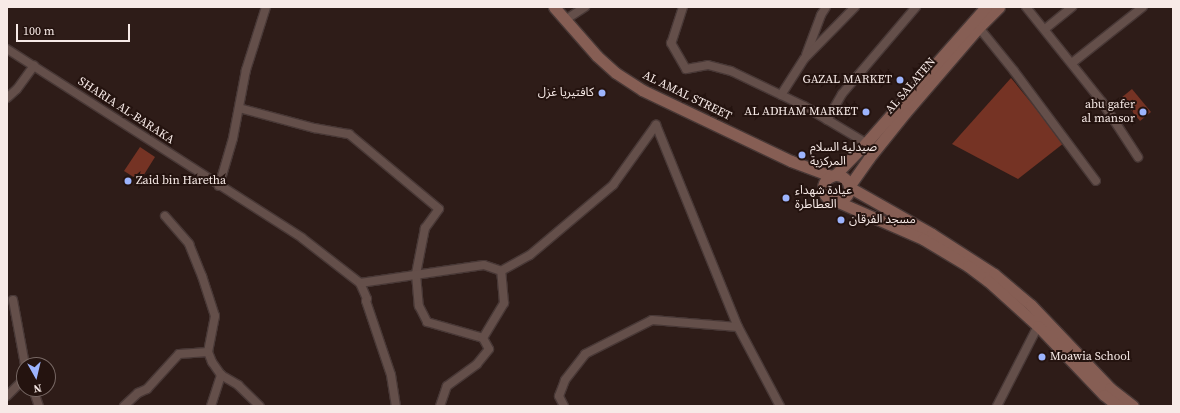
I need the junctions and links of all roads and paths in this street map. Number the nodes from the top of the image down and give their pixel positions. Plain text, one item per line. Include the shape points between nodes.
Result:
1 (266, 7) edge
2 (554, 7) edge
3 (585, 7) edge
4 (683, 7) edge
5 (826, 7) edge
6 (855, 7) edge
7 (916, 7) edge
8 (986, 7) edge
9 (999, 7) edge
10 (1026, 7) edge
11 (1072, 7) edge
12 (1142, 7) edge
13 (565, 20) junction
14 (976, 24) junction
15 (1045, 29) junction
16 (7, 49) edge
17 (804, 59) junction
18 (1072, 63) junction
19 (34, 66) junction
20 (781, 95) junction
21 (7, 98) edge
22 (239, 108) junction
23 (827, 120) junction
24 (866, 143) junction
25 (1138, 157) dead end
26 (833, 175) junction
27 (1096, 180) dead end
28 (219, 186) junction
29 (849, 187) junction
30 (836, 201) junction
31 (165, 216) dead end
32 (501, 271) junction
33 (416, 274) junction
34 (360, 283) junction
35 (13, 300) dead end
36 (1038, 326) junction
37 (738, 327) junction
38 (484, 338) junction
39 (208, 352) junction
40 (24, 357) edge
41 (222, 375) junction
42 (16, 387) edge
43 (7, 396) edge
44 (124, 406) edge
45 (210, 406) edge
46 (260, 406) edge
47 (396, 406) edge
48 (440, 406) edge
49 (564, 406) edge
50 (780, 406) edge
51 (998, 406) edge
52 (1118, 406) edge
53 (1134, 406) edge

1 - 22 street via 246,70
2 - 13 main road, AL AMAL STREET
3 - 13 street
4 - 20 street via 671,43 686,69 708,65 731,71
5 - 17 street
6 - 17 street
7 - 23 street via 842,94
8 - 14 main road, AL SALATEN
9 - 14 main road, AL SALATEN
10 - 15 street
11 - 15 street
12 - 18 street
13 - 26 main road, AL AMAL STREET via 597,56 616,73 642,90 791,161
14 - 24 main road, AL SALATEN
14 - 27 street
14 - 29 main road, AL SALATEN via 904,113
15 - 18 street
16 - 19 street, SHARIA AL-BARAKA
17 - 20 street
18 - 25 street via 1102,102
19 - 21 street
19 - 28 street, SHARIA AL-BARAKA
20 - 23 street
22 - 28 street
22 - 33 street via 314,128 348,134 439,209 425,228
23 - 24 street
24 - 26 main road, AL SALATEN
26 - 29 main road via 846,180
26 - 30 main road via 824,182 823,191 827,198
28 - 34 street, SHARIA AL-BARAKA via 302,238
29 - 30 main road via 844,198
29 - 53 main road via 932,234 994,274 1030,305 1110,388
30 - 36 main road via 939,248 988,281
31 - 39 street via 188,244 215,316
32 - 33 street via 484,265
32 - 37 street via 530,255 613,186 656,125
32 - 38 street via 504,303
33 - 34 street
33 - 38 street via 419,306 427,322
34 - 47 street via 391,375
35 - 40 street
36 - 51 street
36 - 52 main road via 1104,395
37 - 49 street via 652,320 585,354 565,380 559,396
37 - 50 street
38 - 48 street via 489,349 478,364 447,386
39 - 41 street
39 - 44 street via 179,354 147,389 138,393
41 - 45 street
41 - 46 street via 238,385
42 - 43 street

